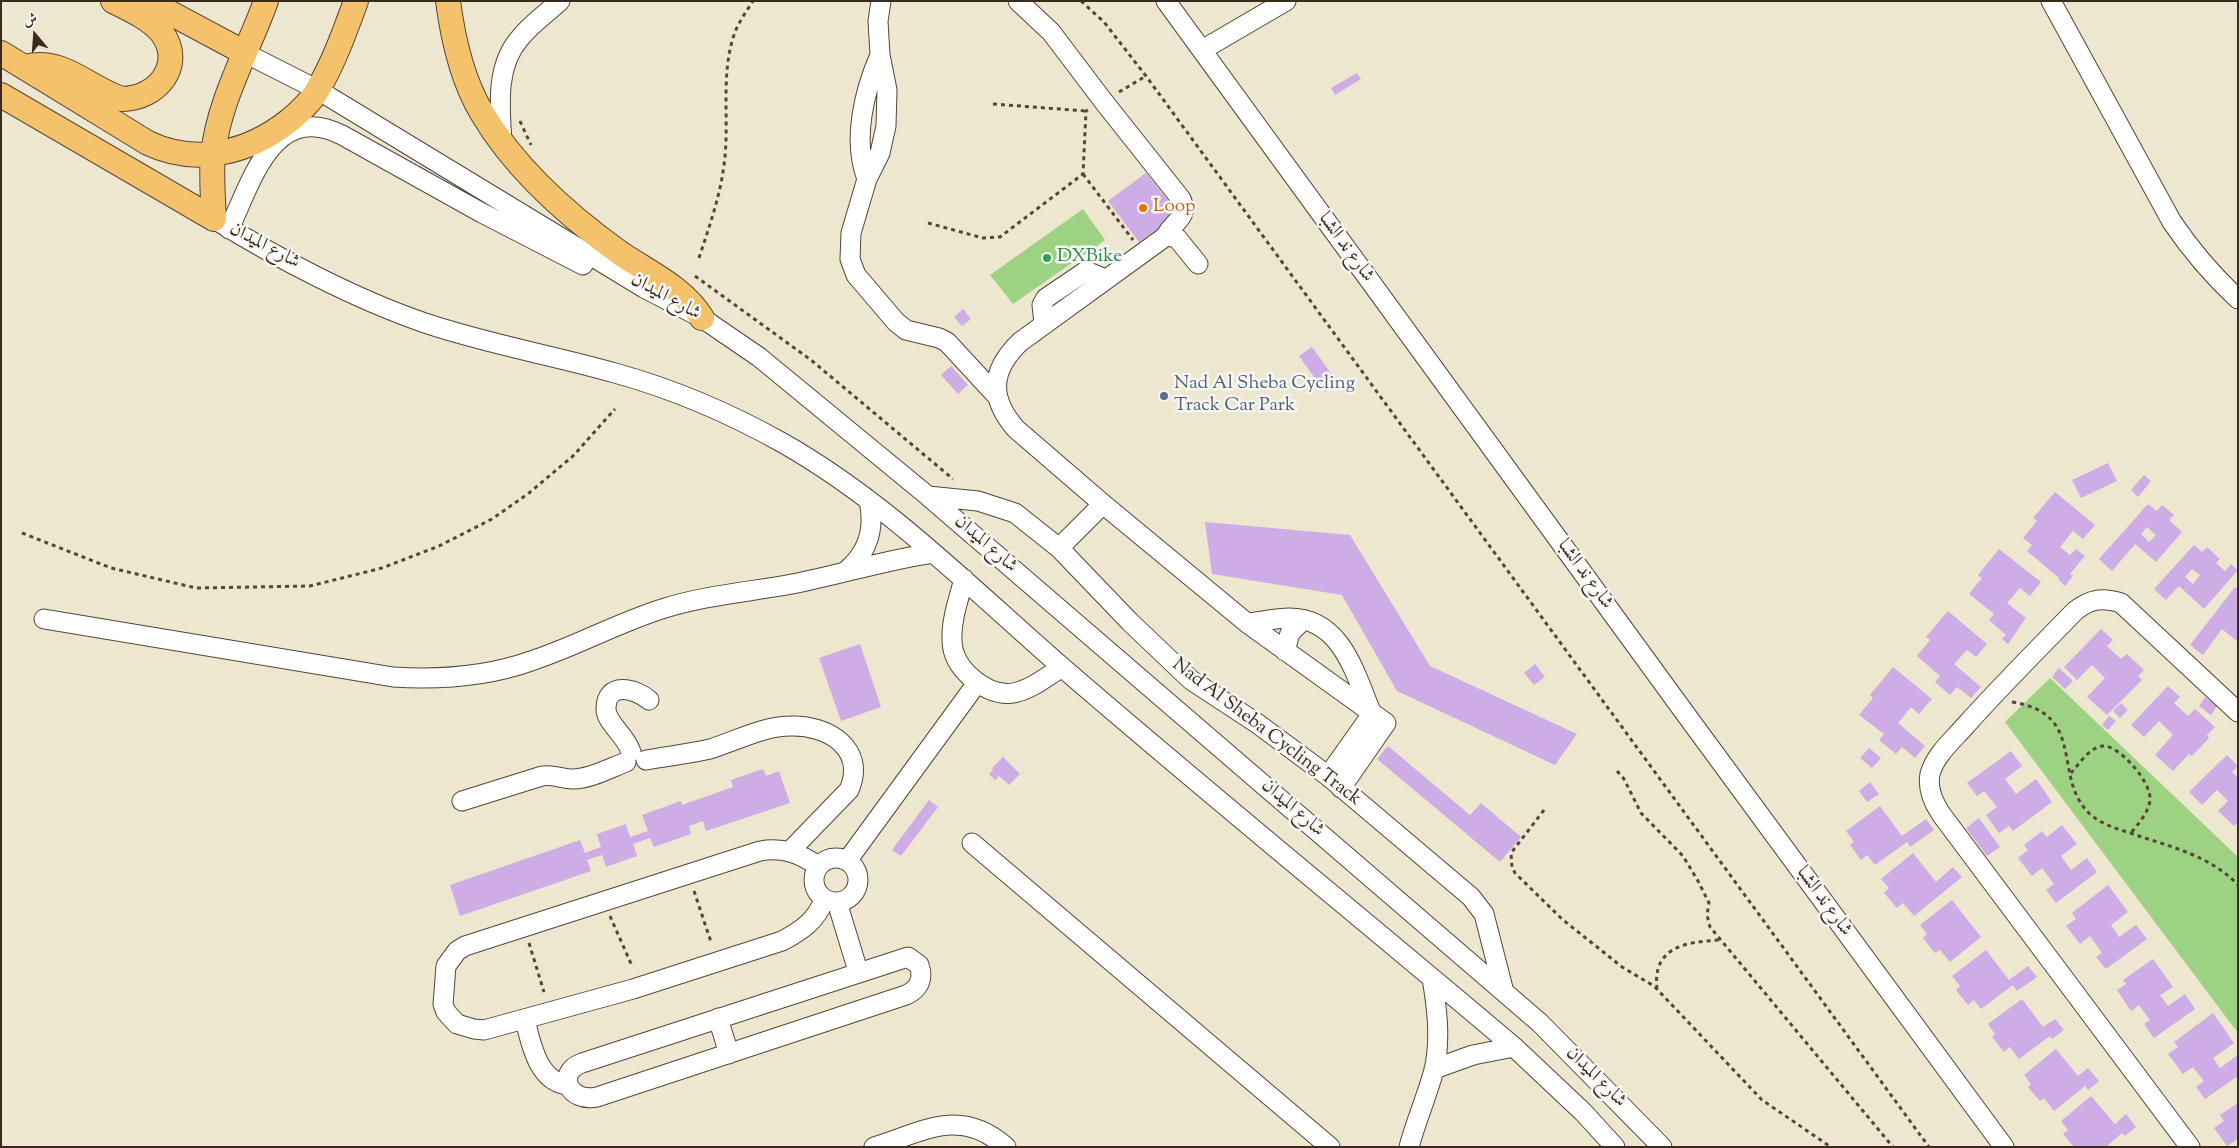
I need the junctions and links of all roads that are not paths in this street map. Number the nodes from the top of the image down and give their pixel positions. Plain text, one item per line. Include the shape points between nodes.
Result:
1 (113, 1) edge
2 (148, 1) edge
3 (266, 1) edge
4 (356, 1) edge
5 (448, 1) edge
6 (560, 1) edge
7 (880, 1) edge
8 (1166, 1) edge
9 (1286, 1) edge
10 (2051, 1) edge
11 (1025, 7) edge
12 (1202, 50) junction
13 (1, 53) edge
14 (245, 53) junction
15 (25, 67) junction
16 (318, 90) junction
17 (1, 96) edge
18 (502, 142) junction
19 (213, 154) junction
20 (221, 224) junction
21 (1166, 236) junction
22 (1198, 264) dead end
23 (644, 288) junction
24 (2238, 299) edge
25 (702, 318) junction
26 (996, 395) junction
27 (928, 496) junction
28 (869, 500) junction
29 (1103, 504) junction
30 (1060, 548) junction
31 (933, 553) junction
32 (845, 572) junction
33 (964, 579) junction
34 (44, 618) dead end
35 (1303, 620) junction
36 (1246, 623) junction
37 (1343, 648) junction
38 (1285, 651) junction
39 (1062, 667) junction
40 (1322, 678) junction
41 (977, 683) junction
42 (649, 700) dead end
43 (2238, 712) edge
44 (1379, 718) junction
45 (635, 758) junction
46 (1335, 782) junction
47 (462, 801) dead end
48 (972, 843) dead end
49 (790, 851) junction
50 (847, 861) junction
51 (818, 866) junction
52 (831, 901) junction
53 (858, 971) junction
54 (1432, 978) junction
55 (1504, 992) junction
56 (718, 1018) junction
57 (525, 1020) junction
58 (1514, 1046) junction
59 (729, 1054) junction
60 (1434, 1069) junction
61 (568, 1085) junction
62 (874, 1147) edge
63 (1006, 1147) edge
64 (1330, 1147) edge
65 (1409, 1147) edge
66 (1615, 1147) edge
67 (1662, 1147) edge
68 (2004, 1147) edge
69 (2190, 1147) edge

1 - 15 main road via 151,23 165,38 170,54 167,71 152,92 122,99 59,67 42,64
2 - 14 main road
3 - 14 main road, شارع الميدان
4 - 16 main road
5 - 18 main road via 452,28 470,87 481,112
6 - 18 street via 520,38 506,62 500,96
7 - 26 street via 878,21 887,90 886,126 849,242 850,259 856,275 896,322 906,330 947,342
8 - 12 street, شارع ند الشبا
9 - 12 street
10 - 24 street via 2172,222 2193,253
11 - 21 street via 1051,32 1183,204 1183,216
12 - 68 street, شارع ند الشبا
13 - 15 main road
14 - 16 street, شارع الميدان
14 - 19 main road, شارع الميدان via 223,110
15 - 19 main road via 157,147 188,155
16 - 19 main road via 276,131 234,151
16 - 23 street, شارع الميدان
17 - 20 main road, شارع الميدان
18 - 25 main road via 538,183 579,221 683,295
19 - 20 main road, شارع الميدان
20 - 23 street via 271,146 296,129 319,126 342,134 482,213 619,283 632,289
20 - 28 street, شارع الميدان via 346,291 406,316 447,330 613,372 690,398 783,443
21 - 22 street via 1182,241
21 - 26 street via 1008,353 1000,367
23 - 25 street, شارع الميدان
25 - 27 street, شارع الميدان via 759,357
26 - 29 street via 1016,429
27 - 30 street, Nad Al Sheba Cycling Track via 978,501 1015,513
27 - 55 street, شارع الميدان
28 - 31 street, شارع الميدان
28 - 32 street via 872,520 869,540 860,558
29 - 30 street
29 - 36 street
30 - 46 street, Nad Al Sheba Cycling Track via 1191,680 1258,724
31 - 32 street
31 - 33 street, شارع الميدان
32 - 34 street via 691,601 632,620 532,661 478,675 450,678 393,677
33 - 39 street, شارع الميدان
33 - 41 street via 952,628 952,648 961,667
35 - 36 street via 1289,618
35 - 37 street via 1327,629
35 - 38 street via 1290,633
36 - 38 street
37 - 40 street via 1336,665
37 - 44 street
38 - 40 street
39 - 41 street via 1033,686 1010,694 992,692
39 - 54 street, شارع الميدان
40 - 44 street
41 - 50 street
42 - 45 street via 636,691 623,689 612,694 606,703 608,718 623,734
43 - 69 street via 2121,603 2096,599 2080,607 1990,698 1934,762 1930,782 1933,802
44 - 46 street
45 - 47 street via 582,778 550,774
45 - 49 street via 709,749 779,727 802,726 834,738 849,750 853,760 853,781 846,794
46 - 55 street, Nad Al Sheba Cycling Track via 1478,905 1487,925
48 - 64 street
49 - 51 street
49 - 57 street via 760,850 473,943 457,951 446,966 442,996 450,1018 464,1027 484,1030
50 - 51 street via 832,858
50 - 52 street via 857,872 857,888 847,900
51 - 52 street via 814,888
52 - 53 street
52 - 57 street via 805,928 782,941
53 - 56 street
53 - 59 street via 908,957 919,965 922,976 917,988 906,995
54 - 58 street, شارع الميدان
54 - 60 street via 1438,1024
55 - 67 street, شارع الميدان via 1581,1063
56 - 59 street
56 - 61 street via 577,1065 569,1074
57 - 61 street via 533,1049 545,1073 555,1082
58 - 60 street via 1473,1055
58 - 66 street, شارع الميدان
59 - 61 street via 592,1098 580,1098
60 - 65 street
62 - 63 street via 952,1124 983,1130

